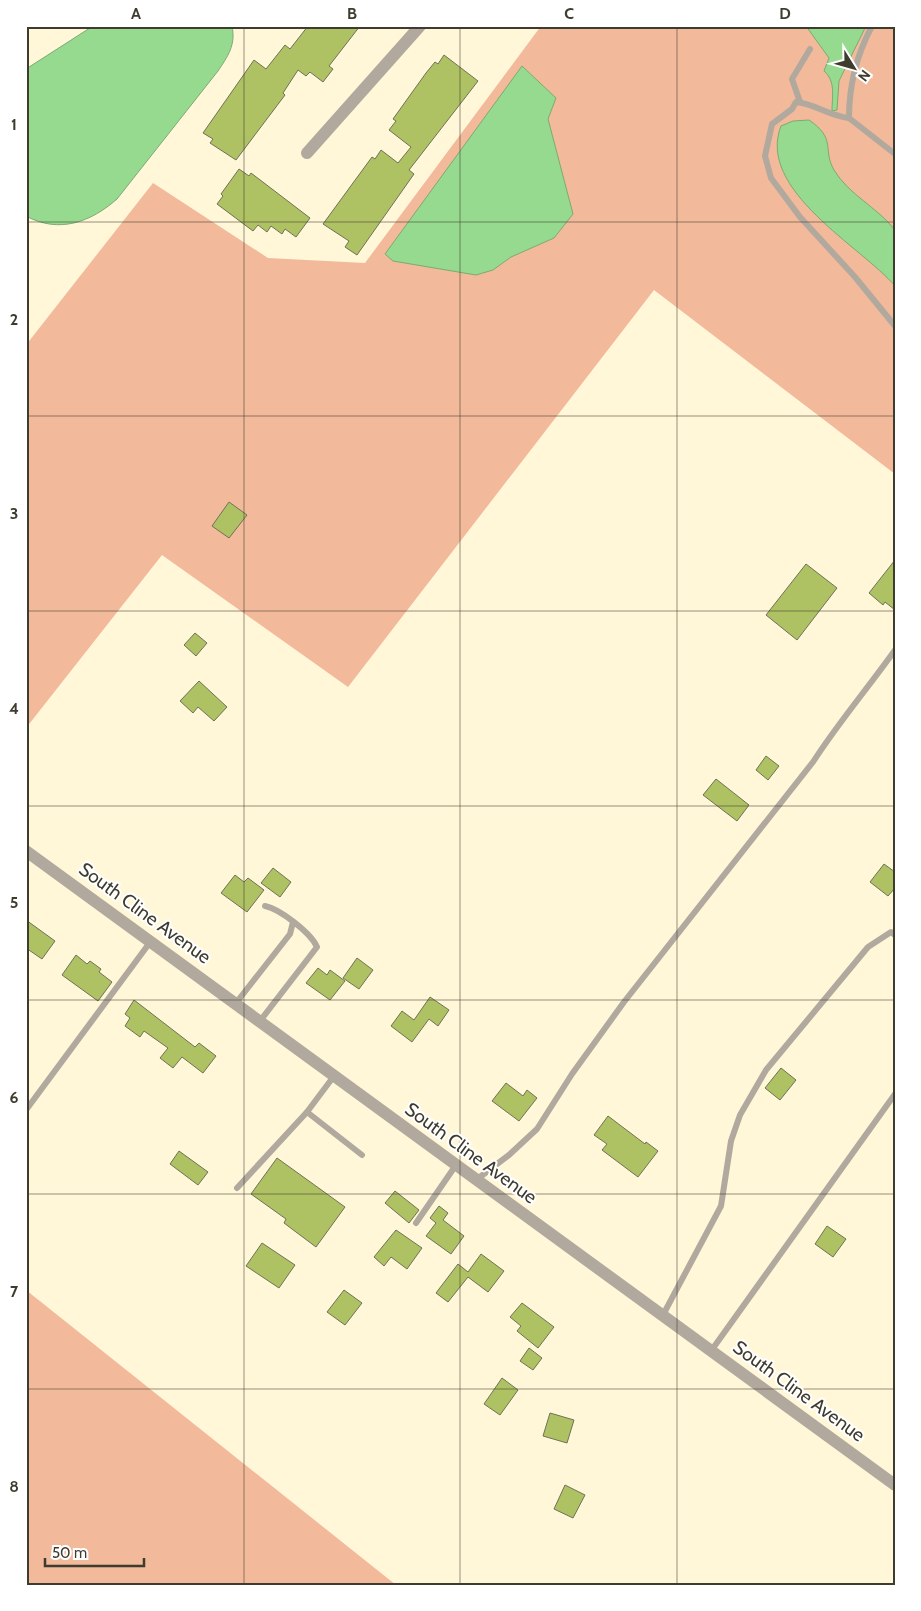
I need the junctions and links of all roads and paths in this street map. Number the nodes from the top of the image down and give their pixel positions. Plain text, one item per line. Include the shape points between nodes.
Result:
1 (420, 26) edge
2 (872, 26) edge
3 (810, 50) dead end
4 (800, 102) junction
5 (849, 118) junction
6 (307, 153) dead end
7 (895, 154) edge
8 (895, 326) edge
9 (895, 650) edge
10 (26, 851) edge
11 (265, 906) dead end
12 (292, 922) junction
13 (895, 935) edge
14 (151, 941) junction
15 (236, 1003) junction
16 (260, 1021) junction
17 (334, 1076) junction
18 (895, 1094) edge
19 (26, 1110) edge
20 (306, 1112) junction
21 (362, 1155) dead end
22 (456, 1165) junction
23 (476, 1180) junction
24 (237, 1188) dead end
25 (416, 1223) dead end
26 (663, 1315) junction
27 (711, 1350) junction
28 (895, 1485) edge

1 - 6 street
2 - 5 lane via 849,92
3 - 4 lane via 792,79
4 - 5 lane via 822,112
4 - 8 lane via 772,124 766,156 770,178
5 - 7 lane
9 - 23 lane via 813,762 624,1002 572,1074 538,1129
10 - 14 street, South Cline Avenue
11 - 12 lane via 274,908
12 - 15 lane via 290,934
12 - 16 lane via 313,938 317,947
13 - 26 lane via 891,932 868,947 766,1070 740,1115 731,1141 721,1206
14 - 15 street, South Cline Avenue
14 - 19 lane
15 - 16 street, South Cline Avenue
16 - 17 street, South Cline Avenue
17 - 20 lane
17 - 22 street, South Cline Avenue
18 - 27 lane
20 - 21 lane
20 - 24 lane
22 - 23 street, South Cline Avenue
22 - 25 lane
23 - 26 street, South Cline Avenue
26 - 27 street, South Cline Avenue
27 - 28 street, South Cline Avenue

